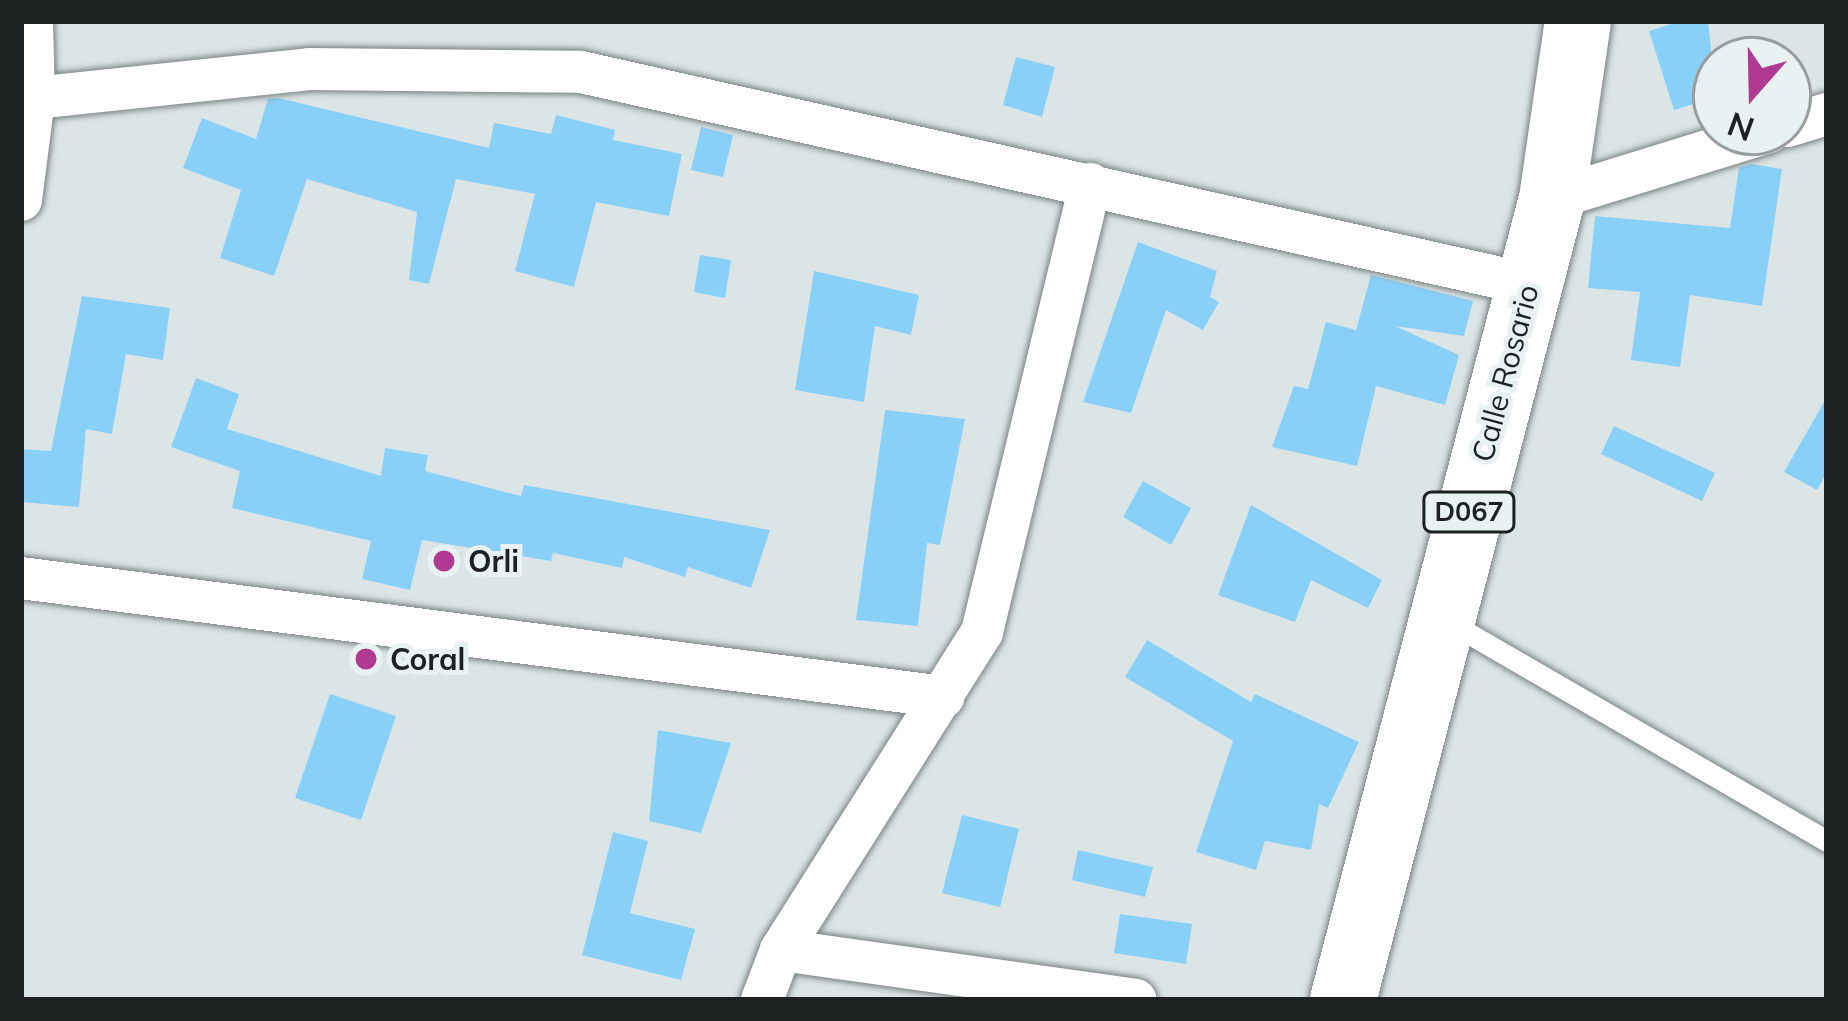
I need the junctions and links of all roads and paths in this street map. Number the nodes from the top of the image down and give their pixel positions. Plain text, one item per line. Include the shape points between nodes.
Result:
1 (32, 21) edge
2 (1578, 21) edge
3 (34, 98) junction
4 (1692, 156) edge
5 (1090, 184) junction
6 (1552, 199) junction
7 (21, 200) edge
8 (1527, 284) junction
9 (21, 578) edge
10 (1442, 618) junction
11 (943, 697) junction
12 (1827, 841) edge
13 (781, 950) junction
14 (762, 1000) edge
15 (1135, 1000) edge
16 (1343, 1000) edge

1 - 3 street
2 - 6 main road, Calle Rosario / D067
3 - 5 street via 309,69 581,72
3 - 7 street
4 - 6 street
5 - 8 street
5 - 11 street via 982,632
6 - 8 main road, Calle Rosario / D067
8 - 10 main road, Calle Rosario / D067
9 - 11 street
10 - 12 lane
10 - 16 main road, Calle Rosario / D067
11 - 13 street
13 - 14 street
13 - 15 street

